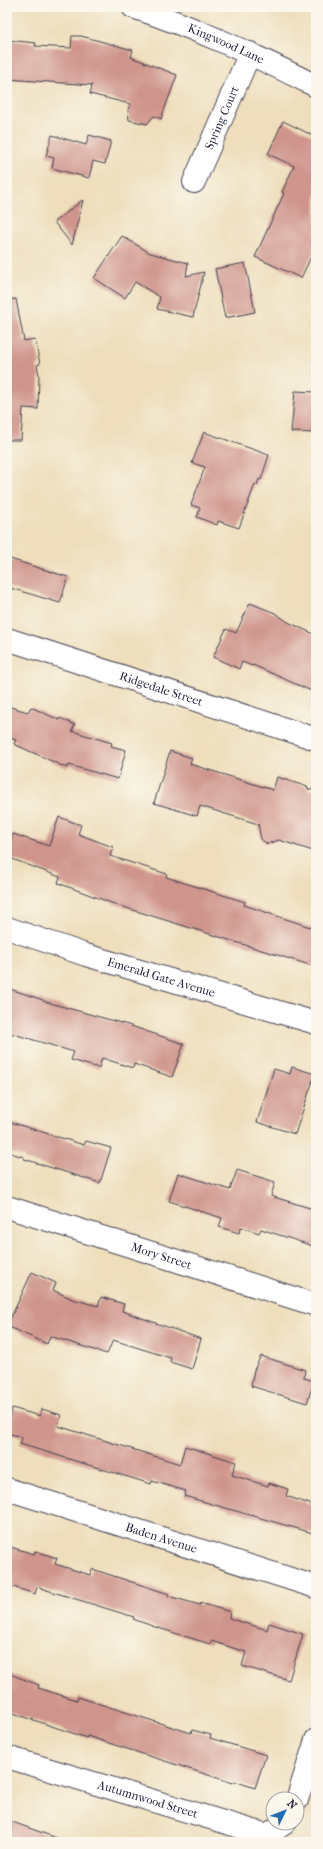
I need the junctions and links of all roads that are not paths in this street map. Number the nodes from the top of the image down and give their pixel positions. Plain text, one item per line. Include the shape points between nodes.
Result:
1 (133, 7) edge
2 (250, 53) junction
3 (316, 86) edge
4 (194, 182) dead end
5 (7, 639) edge
6 (316, 739) edge
7 (7, 928) edge
8 (316, 1023) edge
9 (7, 1207) edge
10 (316, 1305) edge
11 (7, 1489) edge
12 (316, 1586) edge
13 (316, 1740) edge
14 (7, 1757) edge
15 (300, 1791) edge
16 (273, 1831) edge

1 - 2 street, Kingwood Lane via 177,22
2 - 3 street, Kingwood Lane
2 - 4 street, Spring Court
5 - 6 street, Ridgedale Street
7 - 8 street, Emerald Gate Avenue via 86,955
9 - 10 street, Mory Street
11 - 12 street, Baden Avenue
13 - 15 street
14 - 16 street, Autumnwood Street via 267,1835

